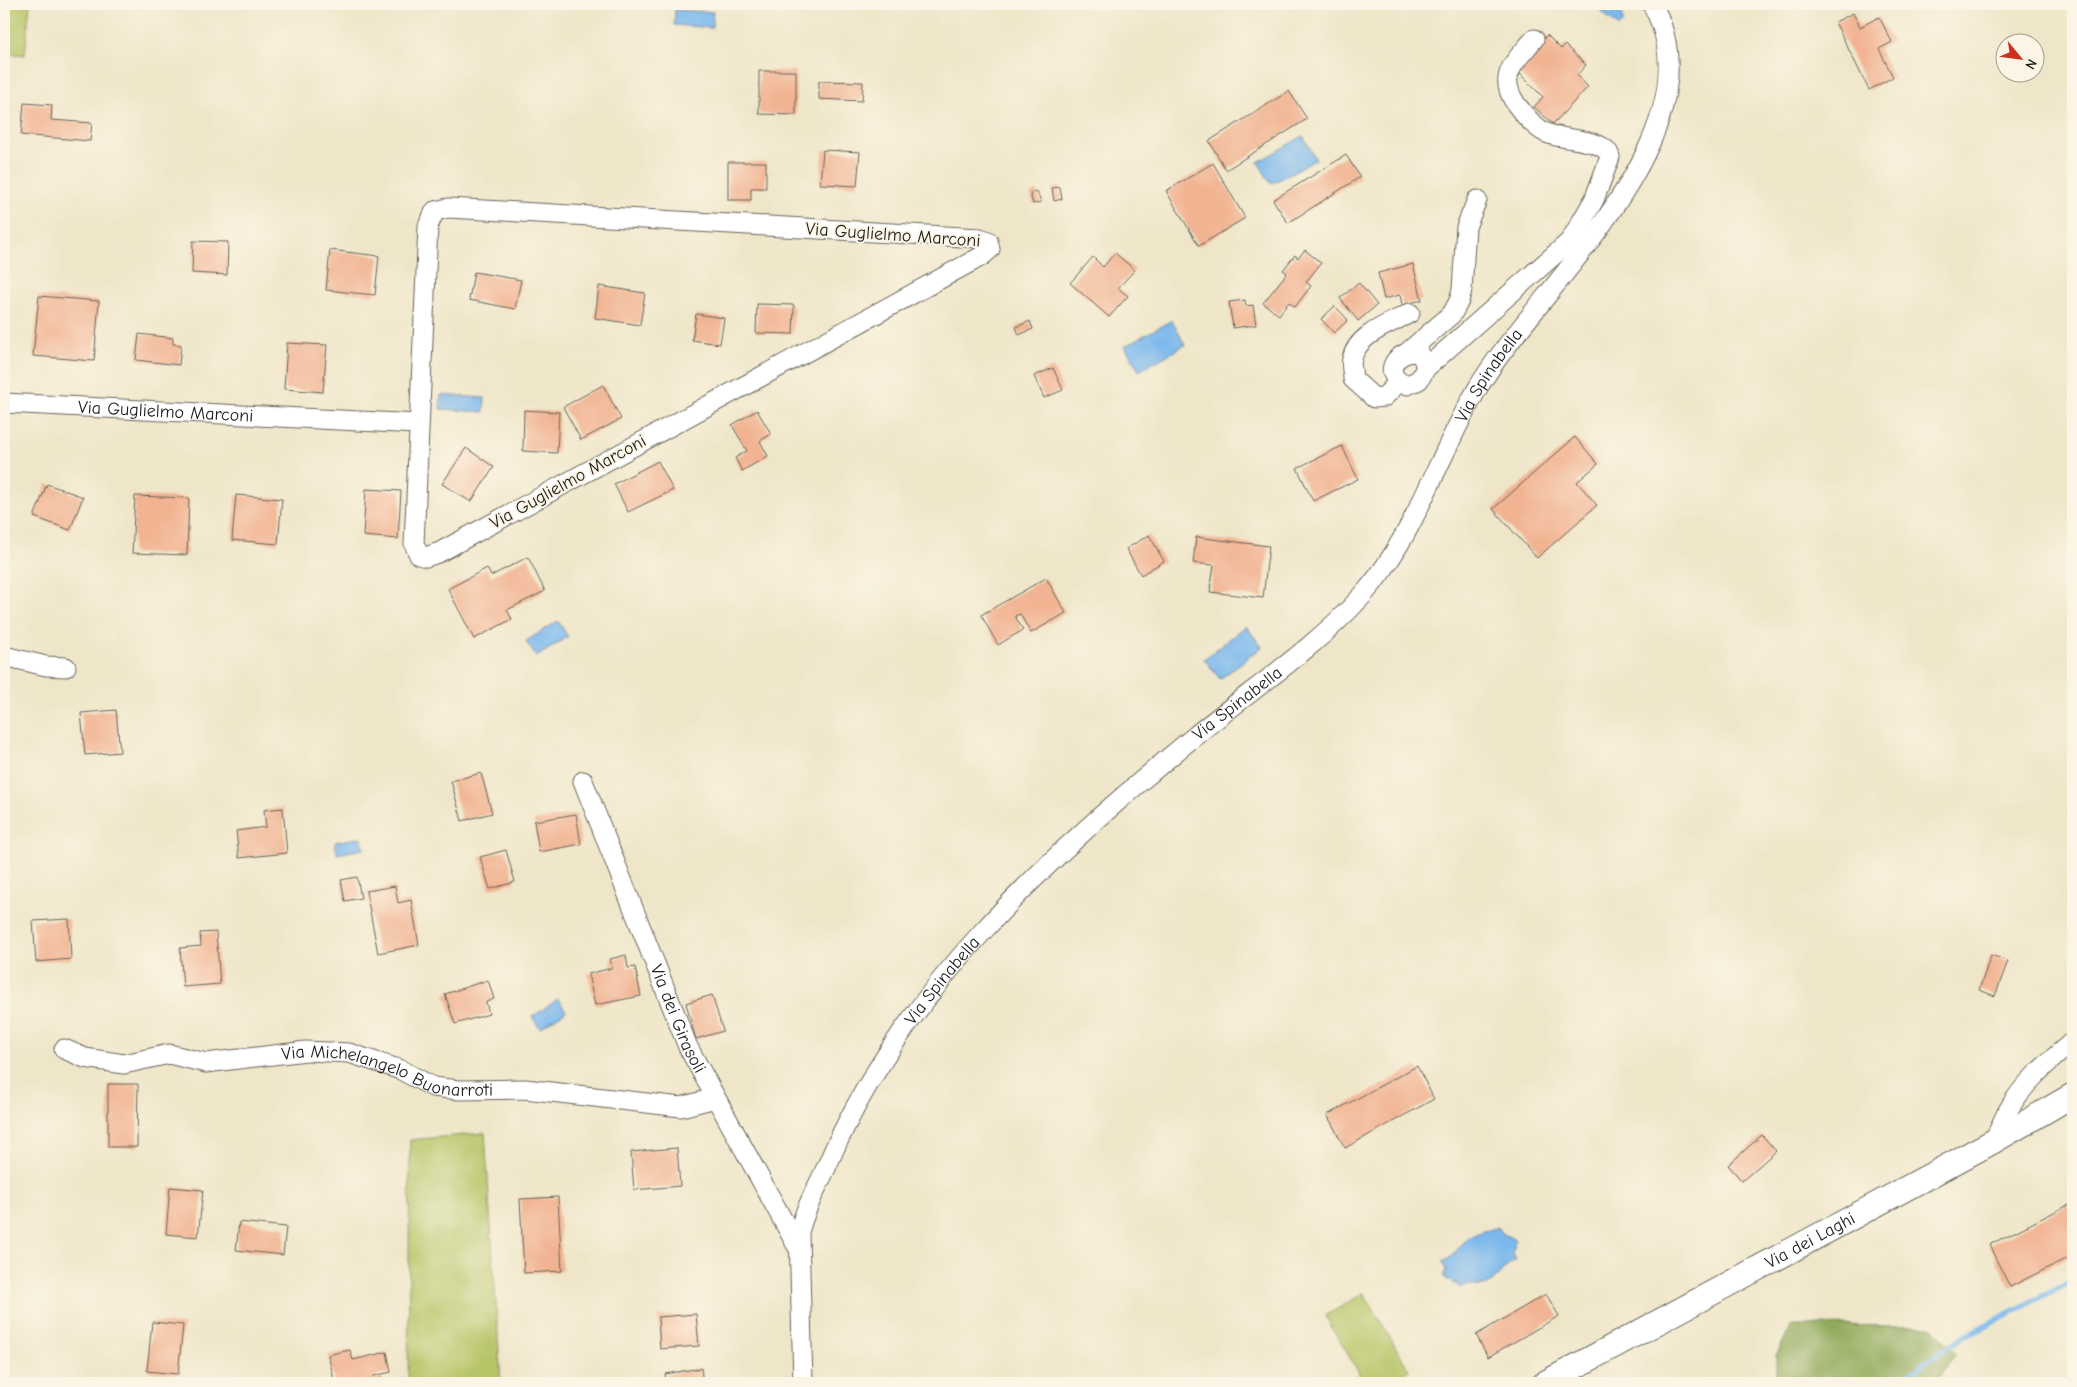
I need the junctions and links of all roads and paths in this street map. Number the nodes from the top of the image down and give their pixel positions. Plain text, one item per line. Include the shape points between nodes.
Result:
1 (1652, 4) edge
2 (1534, 39) dead end
3 (1477, 200) dead end
4 (1577, 245) junction
5 (1410, 314) dead end
6 (1409, 351) junction
7 (1426, 368) junction
8 (1399, 382) junction
9 (4, 403) edge
10 (418, 424) junction
11 (4, 656) edge
12 (66, 668) dead end
13 (583, 781) dead end
14 (2073, 1041) edge
15 (64, 1049) dead end
16 (2073, 1095) edge
17 (715, 1098) junction
18 (1994, 1141) junction
19 (797, 1246) junction
20 (803, 1383) edge
21 (1545, 1383) edge

1 - 4 street, Via Spinabella via 1662,24 1668,55 1664,103 1642,161 1612,210
2 - 4 street via 1510,66 1507,84 1511,97 1526,117 1544,132 1561,139 1599,144 1606,148 1610,157
3 - 6 street via 1466,227 1459,301 1452,314
4 - 7 street
4 - 19 street, Via Spinabella via 1484,378 1397,546 1364,594 1326,631 1188,742 1052,858 938,984 857,1101 805,1212
5 - 8 street via 1366,337 1351,360 1353,378 1374,398 1384,397
6 - 7 street via 1417,352
6 - 8 street via 1393,364 1393,374
7 - 8 street via 1419,380 1407,385
9 - 10 street, Via Guglielmo Marconi
10 - 10 street, Via Guglielmo Marconi via 414,547 419,555 426,557 986,254 990,244 980,238 440,208 428,226
11 - 12 street
13 - 17 street, Via dei Girasoli via 688,1046
14 - 18 street via 2020,1094 2009,1108
15 - 17 street, Via Michelangelo Buonarroti via 85,1058 124,1064 169,1054 206,1063 306,1051 349,1053 401,1070 433,1087 525,1089 681,1106
16 - 18 main road, Via dei Laghi
17 - 19 street, Via dei Girasoli
18 - 21 main road, Via dei Laghi
19 - 20 street, Via Spinabella

